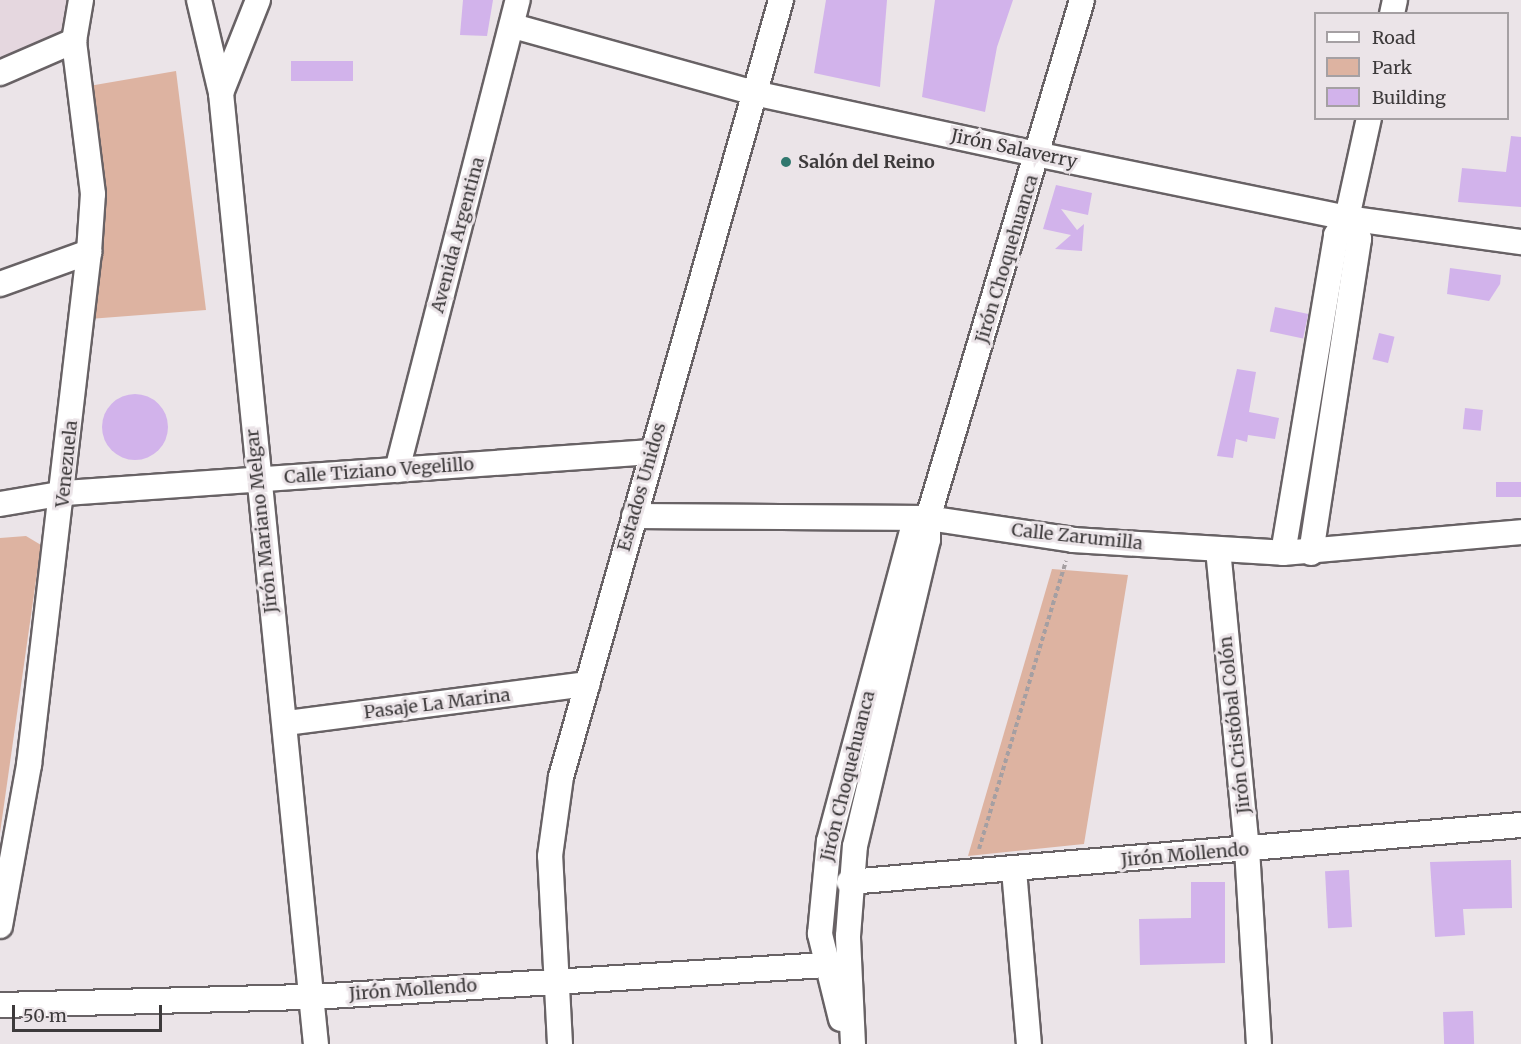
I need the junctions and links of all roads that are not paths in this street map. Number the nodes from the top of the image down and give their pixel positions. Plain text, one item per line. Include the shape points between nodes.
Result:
1 (81, 0) edge
2 (199, 0) edge
3 (258, 0) edge
4 (518, 0) edge
5 (781, 0) edge
6 (1082, 0) edge
7 (513, 26) junction
8 (74, 41) junction
9 (0, 73) edge
10 (221, 93) junction
11 (754, 93) junction
12 (1369, 120) edge
13 (1040, 155) junction
14 (1347, 218) junction
15 (1521, 242) edge
16 (89, 252) junction
17 (0, 284) edge
18 (652, 453) junction
19 (396, 470) junction
20 (256, 479) junction
21 (65, 494) junction
22 (0, 504) edge
23 (633, 516) junction
24 (928, 518) junction
25 (1521, 532) edge
26 (1218, 549) junction
27 (1283, 553) junction
28 (1311, 553) junction
29 (587, 684) junction
30 (286, 723) junction
31 (1521, 825) edge
32 (1248, 849) junction
33 (1014, 870) junction
34 (849, 882) junction
35 (0, 926) edge
36 (826, 965) junction
37 (557, 981) junction
38 (313, 997) junction
39 (0, 1005) edge
40 (316, 1044) edge
41 (560, 1044) edge
42 (846, 1044) edge
43 (853, 1044) edge
44 (1029, 1044) edge
45 (1259, 1044) edge

1 - 8 street, Venezuela
2 - 10 street, Jirón Mariano Melgar
3 - 10 street
4 - 7 street, Avenida Argentina
5 - 11 street, Estados Unidos
6 - 13 street, Jirón Choquehuanca
7 - 11 street, Jirón Salaverry
7 - 19 street, Avenida Argentina
8 - 9 street
8 - 16 street, Venezuela via 93,194
10 - 20 street, Jirón Mariano Melgar
11 - 13 street, Jirón Salaverry
11 - 18 street, Estados Unidos
12 - 14 street
13 - 14 street, Jirón Salaverry
13 - 24 street, Jirón Choquehuanca
14 - 15 street, Jirón Salaverry
14 - 27 street via 1336,235
14 - 28 street via 1359,239
16 - 17 street
16 - 21 street, Venezuela
18 - 19 street, Calle Tiziano Vegelillo
18 - 23 street, Estados Unidos
19 - 20 street, Calle Tiziano Vegelillo
20 - 21 street, Calle Tiziano Vegelillo
20 - 30 street, Jirón Mariano Melgar
21 - 22 street, Calle Tiziano Vegelillo
21 - 35 street, Venezuela via 29,765
23 - 24 street, Calle Zarumilla
23 - 29 street, Estados Unidos
24 - 26 street, Calle Zarumilla via 1073,540
24 - 34 street, Jirón Choquehuanca via 928,540
24 - 36 street, Jirón Choquehuanca via 912,532 829,841 820,934
25 - 28 street, Calle Zarumilla
26 - 27 street, Calle Zarumilla
26 - 32 street, Jirón Cristóbal Colón
27 - 28 street, Calle Zarumilla
29 - 30 street, Pasaje La Marina
29 - 37 street, Estados Unidos via 561,777 550,856
30 - 38 street, Jirón Mariano Melgar
31 - 32 street, Jirón Mollendo
32 - 33 street, Jirón Mollendo
32 - 45 street, Jirón Cristóbal Colón
33 - 34 street, Jirón Mollendo
33 - 44 street
34 - 43 street, Jirón Choquehuanca
36 - 37 street, Jirón Mollendo
36 - 42 street, Jirón Choquehuanca
37 - 38 street, Jirón Mollendo
37 - 41 street, Estados Unidos
38 - 39 street, Jirón Mollendo
38 - 40 street, Jirón Mariano Melgar

